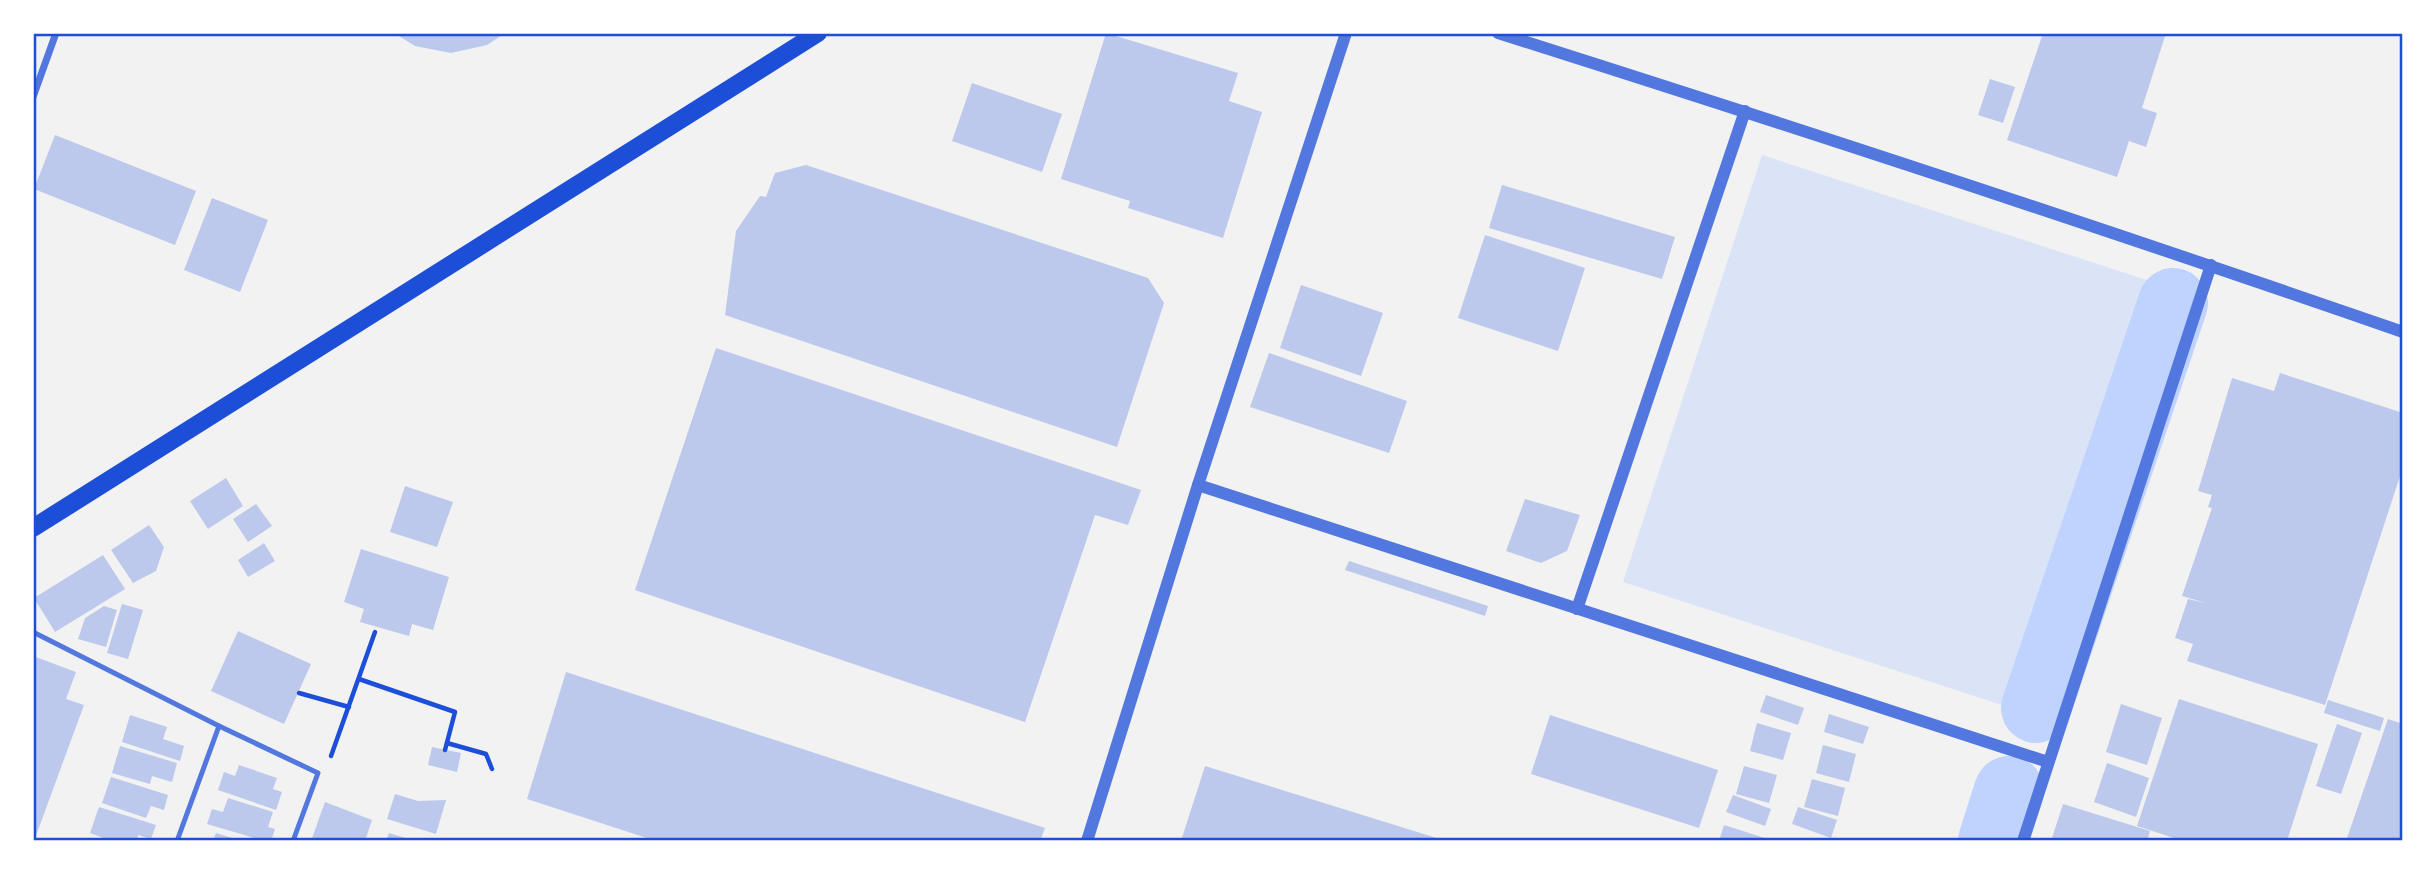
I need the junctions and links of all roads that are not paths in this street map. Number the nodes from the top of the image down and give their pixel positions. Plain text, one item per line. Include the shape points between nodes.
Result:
1 (56, 33) edge
2 (818, 33) edge
3 (1346, 33) edge
4 (1498, 33) edge
5 (33, 97) edge
6 (1745, 111) junction
7 (2211, 265) junction
8 (2403, 332) edge
9 (1198, 485) junction
10 (33, 528) edge
11 (1577, 610) junction
12 (33, 632) edge
13 (219, 726) junction
14 (2048, 762) junction
15 (177, 841) edge
16 (293, 841) edge
17 (1087, 841) edge
18 (2023, 841) edge

1 - 5 street
2 - 10 main road
3 - 9 street
4 - 6 street
6 - 7 street
6 - 11 street
7 - 8 street
7 - 14 street
9 - 11 street
9 - 17 street
11 - 14 street
12 - 13 lane
13 - 15 lane
13 - 16 lane via 318,773
14 - 18 street

